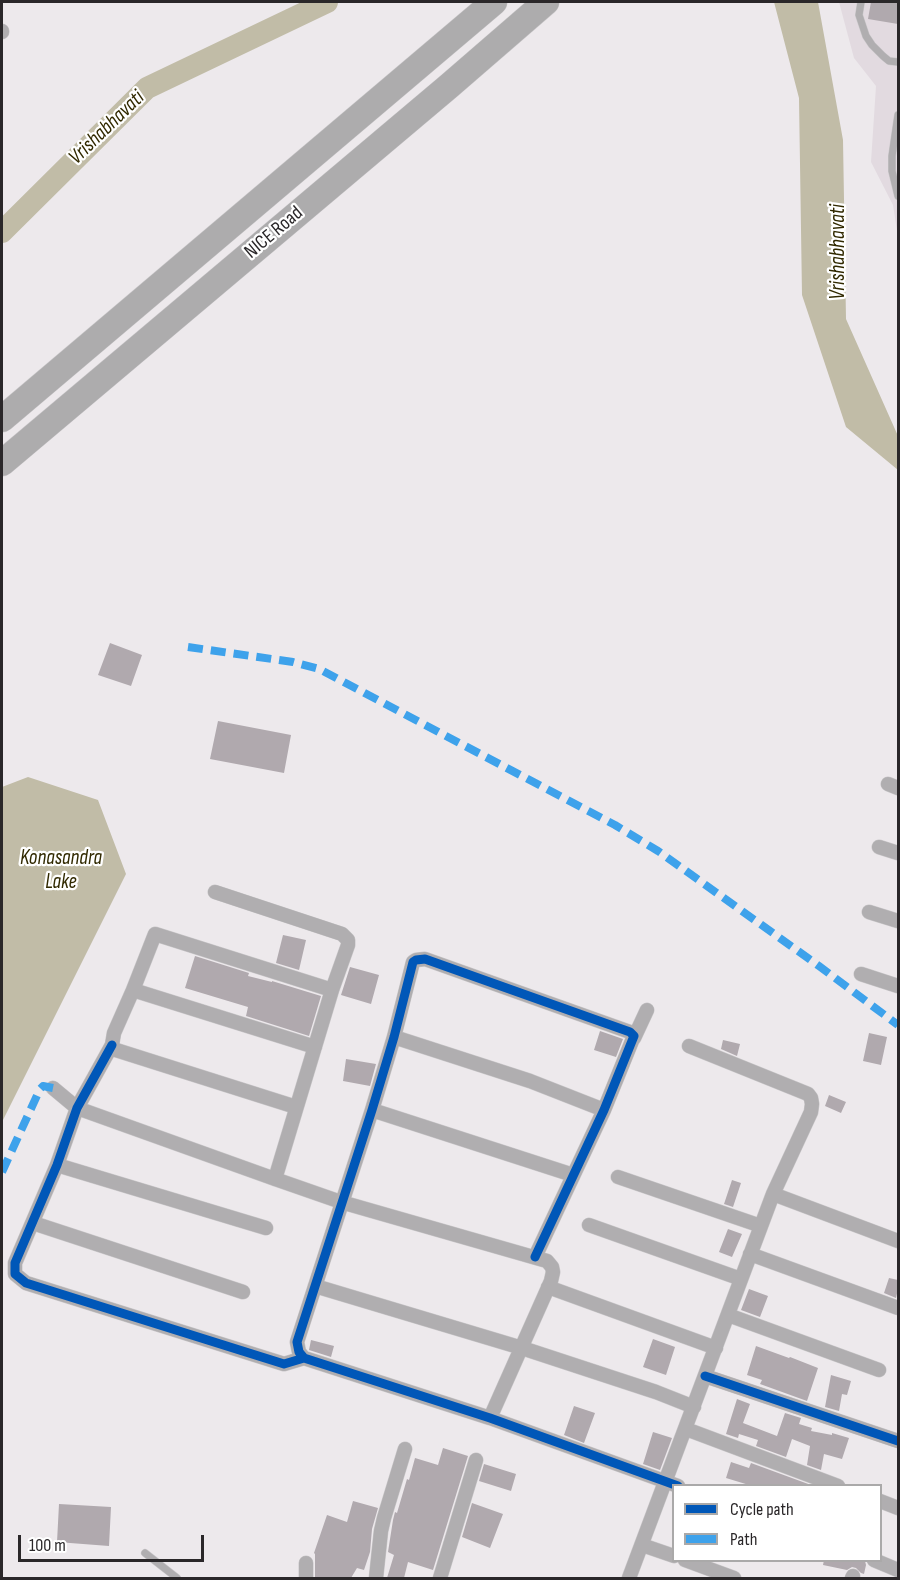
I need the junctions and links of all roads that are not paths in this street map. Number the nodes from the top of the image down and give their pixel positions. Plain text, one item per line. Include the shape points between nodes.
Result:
1 (494, 2) edge
2 (546, 2) edge
3 (861, 2) edge
4 (898, 62) edge
5 (898, 115) edge
6 (898, 196) edge
7 (2, 419) edge
8 (2, 463) edge
9 (879, 847) dead end
10 (898, 853) edge
11 (215, 892) dead end
12 (869, 912) dead end
13 (898, 921) edge
14 (861, 974) dead end
15 (898, 986) edge
16 (133, 990) junction
17 (332, 990) junction
18 (647, 1010) dead end
19 (394, 1037) junction
20 (634, 1038) junction
21 (112, 1045) junction
22 (689, 1046) dead end
23 (315, 1047) junction
24 (53, 1088) dead end
25 (296, 1107) junction
26 (77, 1108) junction
27 (372, 1110) junction
28 (604, 1110) junction
29 (57, 1164) junction
30 (573, 1175) junction
31 (618, 1177) dead end
32 (275, 1179) junction
33 (773, 1194) junction
34 (341, 1202) junction
35 (33, 1223) junction
36 (590, 1224) dead end
37 (761, 1226) junction
38 (266, 1228) dead end
39 (898, 1241) edge
40 (750, 1254) junction
41 (535, 1257) junction
42 (741, 1279) junction
43 (315, 1286) junction
44 (548, 1287) junction
45 (243, 1292) dead end
46 (898, 1308) edge
47 (728, 1315) junction
48 (522, 1348) junction
49 (716, 1348) junction
50 (304, 1358) junction
51 (879, 1370) dead end
52 (705, 1376) junction
53 (694, 1407) junction
54 (490, 1418) junction
55 (686, 1429) junction
56 (898, 1441) edge
57 (405, 1449) dead end
58 (476, 1460) dead end
59 (672, 1483) edge
60 (835, 1484) edge
61 (882, 1502) edge
62 (898, 1508) edge
63 (642, 1545) junction
64 (145, 1553) dead end
65 (672, 1555) edge
66 (690, 1562) edge
67 (879, 1562) edge
68 (306, 1563) dead end
69 (898, 1570) edge
70 (177, 1578) edge
71 (306, 1578) edge
72 (376, 1578) edge
73 (440, 1578) edge
74 (629, 1578) edge
75 (734, 1578) edge

1 - 7 highway, NICE Road
2 - 8 highway, NICE Road
3 - 4 lane via 859,15 866,36 889,61
5 - 6 lane via 892,171
9 - 10 street
11 - 17 street via 346,936 348,945
12 - 13 street
14 - 15 street
16 - 17 street via 155,934
16 - 21 street
16 - 23 street
17 - 23 street
18 - 20 street
19 - 20 street via 413,962 425,959 630,1032
19 - 27 street
19 - 28 street
20 - 28 street
21 - 25 street via 116,1050
21 - 26 street
22 - 33 street via 811,1098 811,1112
23 - 25 street
24 - 26 street
25 - 32 street
26 - 29 street
26 - 32 street
27 - 30 street
27 - 34 street
28 - 30 street
29 - 35 street
29 - 38 street
30 - 41 street
31 - 37 street
32 - 34 street
33 - 37 street
33 - 39 street
34 - 41 street
34 - 43 street
35 - 45 street
35 - 50 street via 15,1263 15,1274 26,1283 285,1364
36 - 42 street
37 - 40 street
40 - 42 street
40 - 46 street
41 - 44 street via 552,1266
42 - 47 street
43 - 48 street
43 - 50 street via 297,1342
44 - 48 street
44 - 49 street
47 - 49 street
47 - 51 street
48 - 53 street
48 - 54 street
49 - 52 street
50 - 54 street
52 - 53 street
52 - 56 street
53 - 55 street
54 - 59 street
55 - 59 street
55 - 60 street
57 - 72 street via 381,1531
58 - 73 street
59 - 63 street
61 - 62 street
63 - 65 street
63 - 74 street
64 - 70 lane
66 - 75 street
67 - 69 street
68 - 71 street

